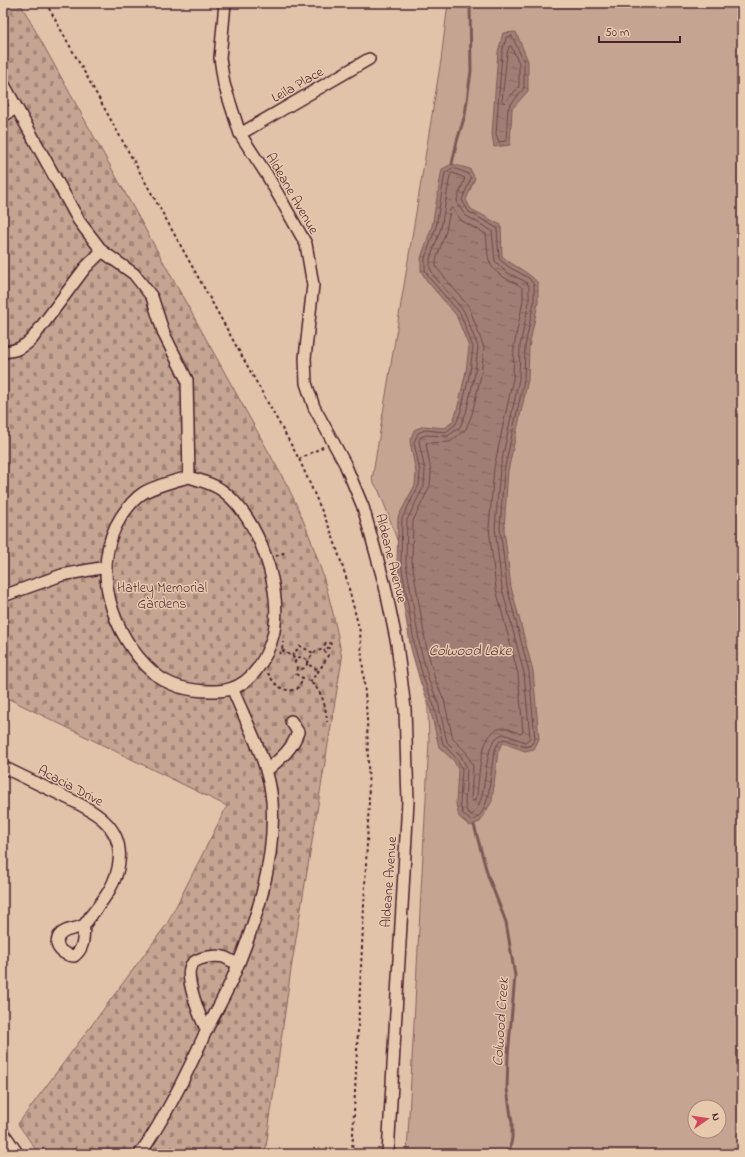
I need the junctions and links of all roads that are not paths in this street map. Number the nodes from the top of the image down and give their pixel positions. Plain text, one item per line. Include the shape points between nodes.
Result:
1 (225, 3) edge
2 (369, 59) dead end
3 (3, 83) edge
4 (16, 108) junction
5 (3, 116) edge
6 (240, 134) junction
7 (102, 251) junction
8 (3, 352) edge
9 (189, 477) junction
10 (106, 567) junction
11 (3, 596) edge
12 (233, 690) junction
13 (291, 722) dead end
14 (3, 767) edge
15 (266, 771) junction
16 (84, 925) dead end
17 (238, 964) junction
18 (207, 1030) junction
19 (3, 1135) edge
20 (16, 1154) edge
21 (140, 1154) edge
22 (388, 1154) edge

1 - 6 street, Aldeane Avenue via 220,58 224,84
2 - 6 street, Leila Place
3 - 4 street
4 - 5 street
4 - 7 street via 79,221
6 - 22 street, Aldeane Avenue via 268,175 306,244 313,285 306,383 314,407 334,442 363,507 383,579 397,644 408,756 406,845
7 - 8 street via 85,268 32,339 24,346
7 - 9 street via 134,274 152,297 164,334 187,380
9 - 10 street via 155,487 142,493 132,502 116,525 107,552
9 - 12 street via 220,488 243,512 266,559 273,589 275,613 272,637 260,664
10 - 11 street via 62,575
10 - 12 street via 107,585 116,618 134,650 155,674 177,687 189,690
12 - 15 street
13 - 15 street via 298,732 294,743 288,752
14 - 16 street, Acacia Drive via 94,811 108,825 118,842 120,862 115,881
15 - 17 street via 272,801 270,850 258,907
17 - 18 street
17 - 18 street via 224,957 213,957 197,961 190,968 197,1009
18 - 21 street via 166,1114
19 - 20 main road

